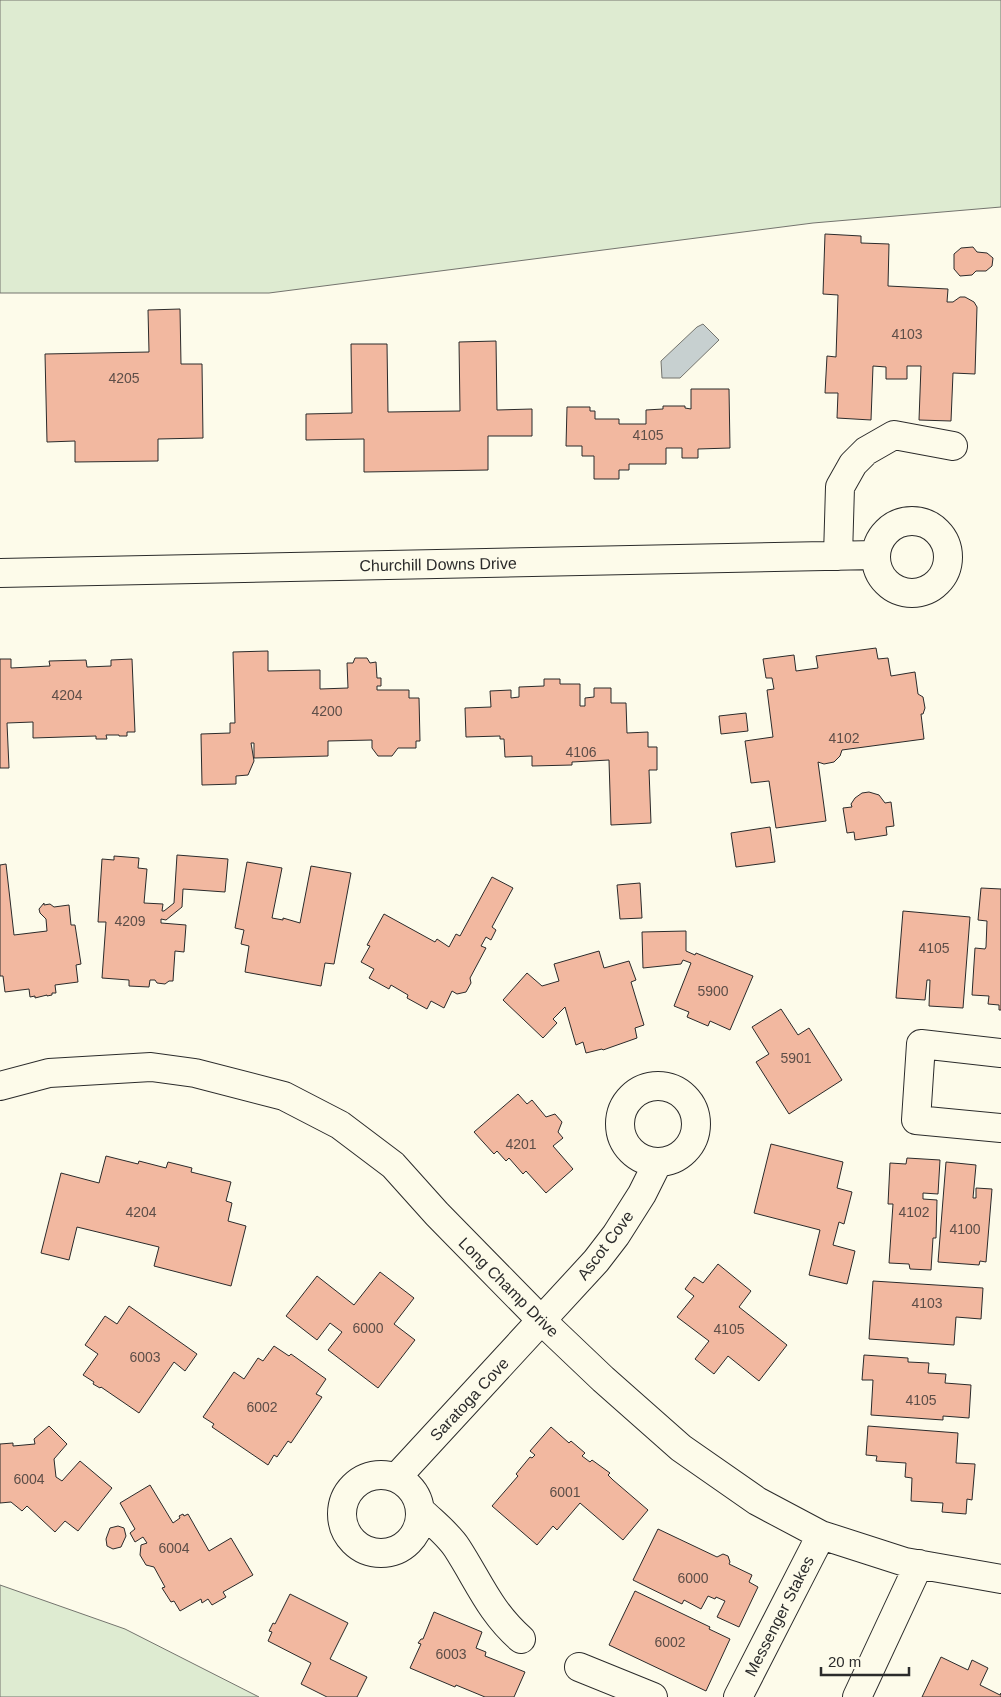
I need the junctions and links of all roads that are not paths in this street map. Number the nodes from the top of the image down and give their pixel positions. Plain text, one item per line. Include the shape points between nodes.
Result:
1 (953, 446) dead end
2 (838, 556) junction
3 (876, 556) dead end
4 (0, 573) edge
5 (1001, 1053) edge
6 (0, 1086) edge
7 (1001, 1128) edge
8 (658, 1162) dead end
9 (542, 1321) junction
10 (396, 1478) junction
11 (420, 1510) junction
12 (821, 1535) junction
13 (919, 1564) junction
14 (1001, 1579) edge
15 (521, 1639) dead end
16 (579, 1667) dead end
17 (653, 1697) edge
18 (738, 1697) edge
19 (857, 1697) edge

1 - 2 street via 894,435 866,451 853,464 840,487
2 - 3 street, Churchill Downs Drive
2 - 4 street, Churchill Downs Drive
5 - 7 street via 921,1044 916,1120
6 - 9 street, Long Champ Drive via 49,1073 151,1067 195,1073 284,1096 340,1125 393,1165
8 - 9 street, Ascot Cove via 616,1235
9 - 10 street, Saratoga Cove
9 - 12 street, Long Champ Drive via 681,1448 757,1502
10 - 11 street via 408,1485
10 - 11 street via 370,1476 349,1490 341,1514 349,1539 371,1553 396,1551 415,1534
11 - 15 street via 456,1546 496,1613
12 - 13 street, Long Champ Drive
12 - 18 street, Messenger Stakes
13 - 14 street, Long Champ Drive
13 - 19 street
16 - 17 street

